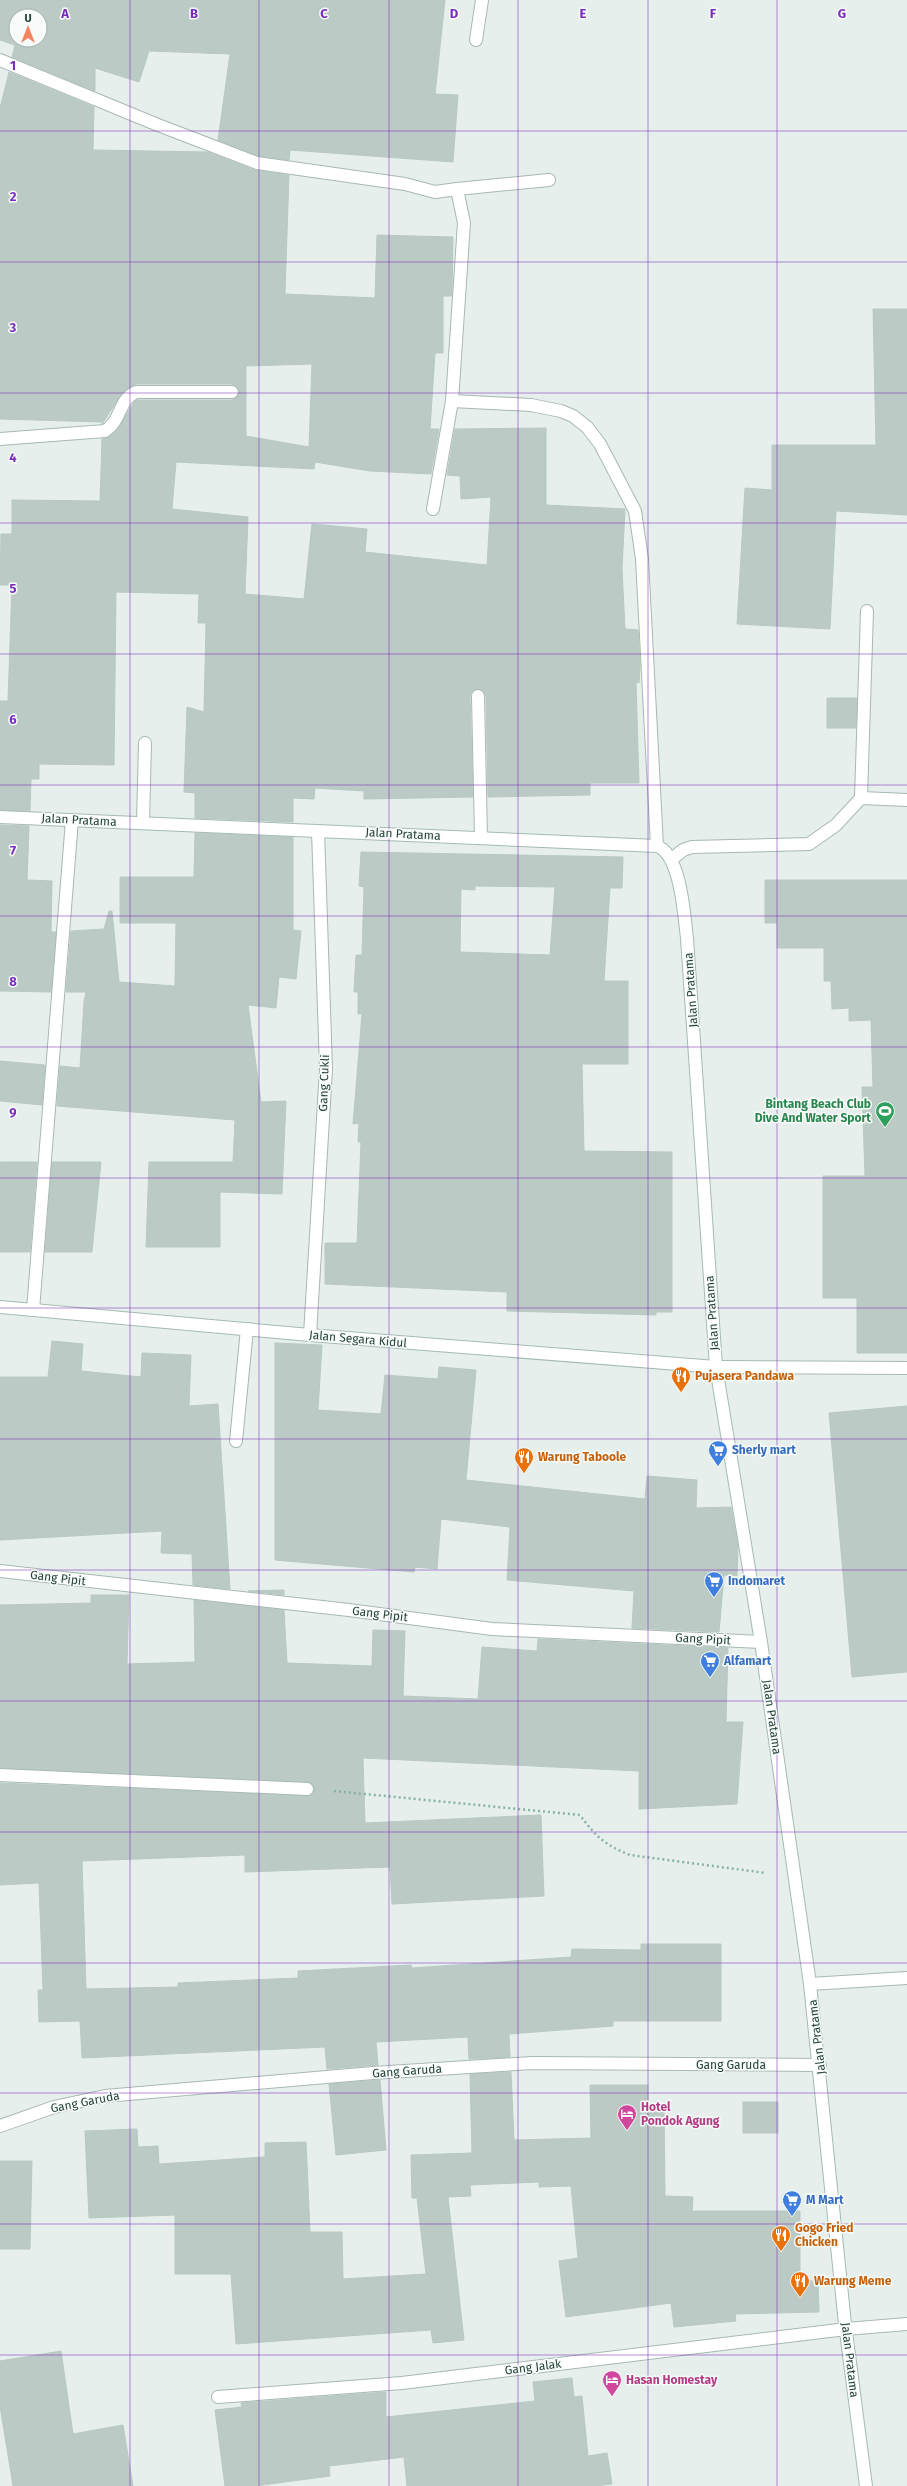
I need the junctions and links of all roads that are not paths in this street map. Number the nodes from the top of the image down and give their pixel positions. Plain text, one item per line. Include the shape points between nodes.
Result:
1 (482, 0) edge
2 (476, 40) dead end
3 (0, 60) edge
4 (549, 180) dead end
5 (457, 189) junction
6 (232, 392) dead end
7 (452, 401) junction
8 (0, 439) edge
9 (433, 509) dead end
10 (867, 611) dead end
11 (478, 696) dead end
12 (145, 743) dead end
13 (861, 798) junction
14 (907, 800) edge
15 (0, 817) edge
16 (72, 820) junction
17 (144, 824) junction
18 (318, 831) junction
19 (480, 838) junction
20 (658, 846) junction
21 (672, 859) junction
22 (0, 1307) edge
23 (33, 1310) junction
24 (247, 1329) junction
25 (310, 1335) junction
26 (716, 1367) junction
27 (907, 1368) edge
28 (236, 1441) dead end
29 (0, 1572) edge
30 (761, 1642) junction
31 (0, 1775) edge
32 (308, 1789) road end
33 (907, 1978) edge
34 (810, 1984) junction
35 (820, 2065) junction
36 (0, 2126) edge
37 (907, 2324) edge
38 (846, 2329) junction
39 (218, 2398) dead end
40 (866, 2486) edge

1 - 2 street
3 - 5 street via 257,163 405,184 435,192
4 - 5 street
5 - 7 street via 464,223
6 - 8 street via 136,392 129,395 116,422 105,431
7 - 9 street
7 - 20 street via 531,405 573,416 587,427 600,444 635,511 642,559
10 - 13 street
11 - 19 street
12 - 17 street
13 - 14 street
13 - 21 street via 836,825 809,844 692,847 683,850
15 - 16 street, Jalan Pratama
16 - 17 street, Jalan Pratama
16 - 23 street
17 - 18 street, Jalan Pratama
18 - 19 street, Jalan Pratama
18 - 25 street, Gang Cukli via 326,1070
19 - 20 street, Jalan Pratama
20 - 21 street via 664,848
21 - 26 street, Jalan Pratama via 687,938
22 - 23 street, Jalan Segara Kidul
23 - 24 street, Jalan Segara Kidul
24 - 25 street, Jalan Segara Kidul
24 - 28 street
25 - 26 street, Jalan Segara Kidul
26 - 27 street, Jalan Segara Kidul
26 - 30 street, Jalan Pratama
29 - 30 street, Gang Pipit via 349,1610 492,1629
30 - 34 street, Jalan Pratama
31 - 32 street
33 - 34 street
34 - 35 street, Jalan Pratama
35 - 36 street, Gang Garuda via 532,2063 373,2073 105,2096 54,2107
35 - 38 street, Jalan Pratama
37 - 38 street, Gang Jalak
38 - 39 street, Gang Jalak via 402,2383
38 - 40 street, Jalan Pratama

